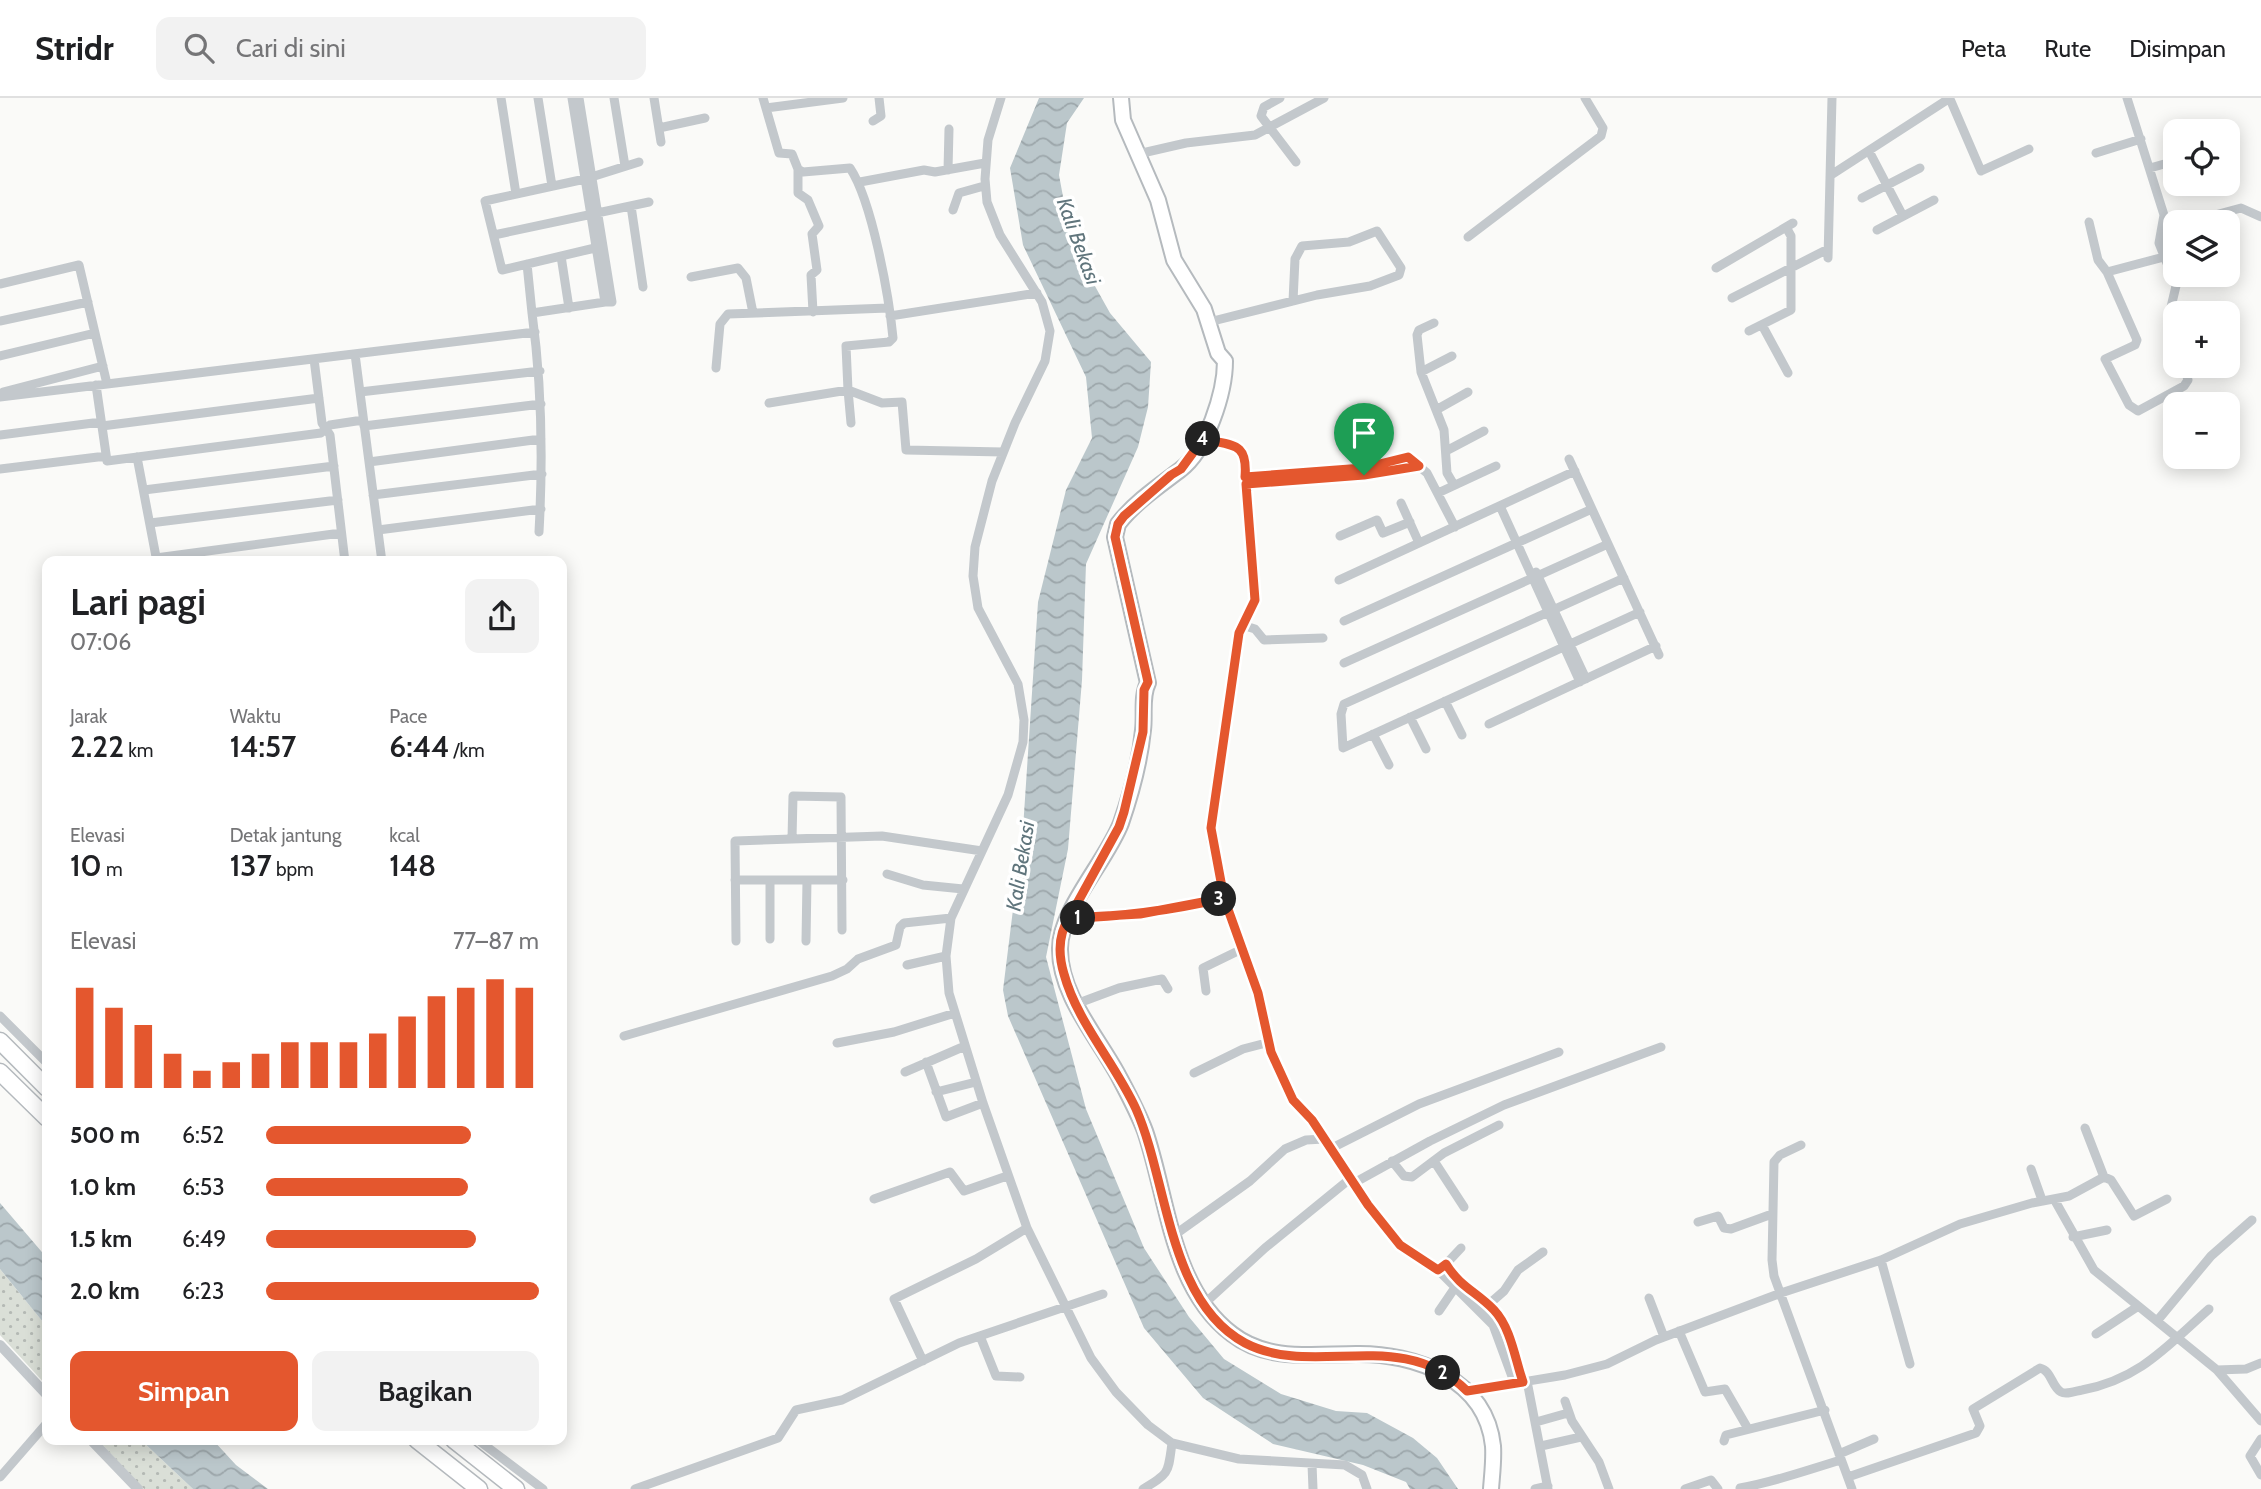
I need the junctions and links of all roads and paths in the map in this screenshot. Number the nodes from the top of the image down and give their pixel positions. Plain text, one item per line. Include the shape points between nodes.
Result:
1 (501, 98) edge
2 (537, 98) edge
3 (572, 98) edge
4 (579, 98) edge
5 (614, 98) edge
6 (654, 98) edge
7 (843, 98) edge
8 (879, 98) edge
9 (1001, 98) edge
10 (1121, 98) edge
11 (1280, 98) edge
12 (1324, 98) edge
13 (1585, 98) edge
14 (1832, 98) edge
15 (1950, 98) edge
16 (2127, 98) edge
17 (765, 103) edge
18 (705, 118) dead end
19 (873, 121) dead end
20 (659, 128) junction
21 (949, 129) dead end
22 (1269, 130) junction
23 (2141, 139) junction
24 (661, 142) dead end
25 (2029, 149) dead end
26 (1869, 151) junction
27 (2096, 153) dead end
28 (1138, 154) junction
29 (639, 162) dead end
30 (1296, 162) dead end
31 (985, 163) junction
32 (2163, 165) edge
33 (625, 166) junction
34 (1920, 168) dead end
35 (798, 169) junction
36 (2150, 169) junction
37 (948, 170) junction
38 (1831, 175) junction
39 (588, 177) junction
40 (860, 182) junction
41 (1887, 185) junction
42 (552, 186) junction
43 (985, 186) junction
44 (516, 194) junction
45 (1862, 198) dead end
46 (1934, 200) dead end
47 (649, 202) dead end
48 (631, 206) junction
49 (953, 210) dead end
50 (2234, 210) edge
51 (593, 214) junction
52 (1903, 216) junction
53 (2261, 217) edge
54 (2163, 218) edge
55 (2089, 222) dead end
56 (2163, 226) edge
57 (1877, 230) dead end
58 (494, 235) junction
59 (1468, 237) dead end
60 (595, 248) junction
61 (2163, 254) edge
62 (561, 256) junction
63 (2163, 257) edge
64 (527, 264) junction
65 (1790, 267) junction
66 (1716, 268) dead end
67 (2107, 272) junction
68 (691, 277) dead end
69 (0, 284) edge
70 (643, 287) dead end
71 (1037, 293) junction
72 (1732, 298) dead end
73 (1293, 301) junction
74 (88, 302) junction
75 (605, 302) junction
76 (569, 308) junction
77 (813, 312) junction
78 (889, 312) junction
79 (533, 313) junction
80 (752, 313) junction
81 (0, 321) edge
82 (1209, 322) junction
83 (1434, 323) dead end
84 (1762, 325) junction
85 (1749, 331) dead end
86 (535, 332) junction
87 (95, 333) junction
88 (355, 354) junction
89 (0, 356) edge
90 (1452, 356) dead end
91 (314, 359) junction
92 (103, 366) junction
93 (716, 368) dead end
94 (540, 371) junction
95 (1421, 372) junction
96 (1788, 373) dead end
97 (2187, 378) edge
98 (107, 384) junction
99 (96, 385) junction
100 (848, 390) junction
101 (360, 392) junction
102 (1468, 392) dead end
103 (0, 395) edge
104 (319, 398) junction
105 (769, 403) dead end
106 (541, 404) junction
107 (1436, 410) junction
108 (364, 423) junction
109 (851, 423) dead end
110 (102, 424) junction
111 (326, 429) junction
112 (1484, 431) dead end
113 (0, 435) edge
114 (541, 439) junction
115 (1203, 439) junction
116 (1446, 451) junction
117 (1003, 452) junction
118 (106, 456) junction
119 (138, 457) junction
120 (1569, 459) dead end
121 (369, 462) junction
122 (334, 466) junction
123 (1496, 466) dead end
124 (0, 469) edge
125 (1575, 471) junction
126 (542, 474) junction
127 (1245, 481) junction
128 (1454, 485) junction
129 (144, 490) junction
130 (1438, 493) junction
131 (373, 495) junction
132 (338, 500) junction
133 (1401, 503) dead end
134 (1502, 505) junction
135 (541, 509) junction
136 (1592, 509) junction
137 (1410, 522) junction
138 (150, 523) junction
139 (1455, 527) junction
140 (378, 530) junction
141 (539, 532) dead end
142 (341, 533) junction
143 (1340, 536) dead end
144 (1519, 541) junction
145 (1419, 543) junction
146 (1608, 544) junction
147 (155, 556) edge
148 (183, 556) edge
149 (344, 556) edge
150 (381, 556) edge
151 (1535, 576) junction
152 (1624, 578) junction
153 (1339, 580) dead end
154 (1550, 610) junction
155 (1640, 612) junction
156 (1344, 621) dead end
157 (1241, 625) junction
158 (1323, 638) dead end
159 (1567, 645) junction
160 (1344, 663) dead end
161 (1583, 680) junction
162 (1445, 701) junction
163 (1410, 717) junction
164 (1489, 724) dead end
165 (1373, 734) junction
166 (1462, 735) dead end
167 (1426, 749) dead end
168 (1389, 765) dead end
169 (843, 837) junction
170 (792, 839) junction
171 (982, 851) junction
172 (887, 874) dead end
173 (735, 880) junction
174 (770, 880) junction
175 (807, 880) junction
176 (842, 880) junction
177 (963, 889) junction
178 (1224, 898) junction
179 (951, 918) junction
180 (1069, 918) junction
181 (842, 930) dead end
182 (769, 939) dead end
183 (736, 941) dead end
184 (806, 941) dead end
185 (1240, 950) junction
186 (946, 956) junction
187 (907, 965) dead end
188 (1168, 989) dead end
189 (1206, 991) dead end
190 (1076, 1004) junction
191 (954, 1013) junction
192 (0, 1016) edge
193 (624, 1036) dead end
194 (0, 1041) edge
195 (1270, 1042) junction
196 (836, 1044) dead end
197 (965, 1046) junction
198 (1661, 1047) dead end
199 (1559, 1052) dead end
200 (42, 1058) edge
201 (926, 1062) junction
202 (0, 1072) edge
203 (905, 1072) dead end
204 (1194, 1073) dead end
205 (42, 1082) edge
206 (976, 1082) junction
207 (936, 1092) junction
208 (983, 1103) junction
209 (42, 1113) edge
210 (1499, 1125) dead end
211 (2085, 1128) dead end
212 (1324, 1139) junction
213 (1801, 1145) dead end
214 (1330, 1149) junction
215 (1392, 1161) junction
216 (1434, 1161) junction
217 (2031, 1169) dead end
218 (1007, 1176) junction
219 (2104, 1177) junction
220 (1352, 1181) junction
221 (874, 1199) dead end
222 (2054, 1199) junction
223 (2168, 1199) dead end
224 (2042, 1200) junction
225 (1464, 1208) dead end
226 (1772, 1214) junction
227 (2252, 1220) dead end
228 (1698, 1222) dead end
229 (1027, 1228) junction
230 (2107, 1230) dead end
231 (1174, 1236) junction
232 (2073, 1237) junction
233 (1461, 1248) dead end
234 (1543, 1252) dead end
235 (1881, 1260) junction
236 (1442, 1267) junction
237 (1454, 1289) junction
238 (1781, 1293) junction
239 (1103, 1294) dead end
240 (1649, 1298) dead end
241 (1205, 1304) junction
242 (1488, 1304) junction
243 (1067, 1307) junction
244 (2137, 1307) junction
245 (2208, 1309) dead end
246 (1440, 1311) dead end
247 (2157, 1321) junction
248 (1679, 1331) junction
249 (2096, 1335) dead end
250 (2177, 1335) junction
251 (980, 1336) junction
252 (1664, 1337) junction
253 (0, 1345) edge
254 (923, 1361) junction
255 (2261, 1363) edge
256 (1910, 1364) dead end
257 (2217, 1370) junction
258 (1020, 1377) dead end
259 (1522, 1382) junction
260 (42, 1390) edge
261 (1467, 1391) junction
262 (1565, 1401) dead end
263 (1825, 1409) junction
264 (1568, 1413) junction
265 (2261, 1421) edge
266 (1536, 1422) junction
267 (1747, 1427) junction
268 (42, 1429) edge
269 (1581, 1437) junction
270 (1874, 1439) dead end
271 (2261, 1439) edge
272 (1724, 1440) dead end
273 (1172, 1443) junction
274 (96, 1445) edge
275 (423, 1445) edge
276 (460, 1445) edge
277 (485, 1445) edge
278 (1541, 1447) junction
279 (1840, 1457) junction
280 (1312, 1464) junction
281 (2261, 1475) edge
282 (0, 1477) edge
283 (1848, 1477) junction
284 (1145, 1488) edge
285 (1548, 1488) edge
286 (1740, 1488) edge
287 (138, 1489) edge
288 (479, 1489) edge
289 (516, 1489) edge
290 (543, 1489) edge
291 (635, 1489) edge
292 (1313, 1489) edge
293 (1367, 1489) edge
294 (1491, 1489) edge
295 (1535, 1489) edge
296 (1609, 1489) edge
297 (1685, 1489) edge
298 (1718, 1489) edge
299 (1852, 1489) edge

1 - 44 street
2 - 42 street
3 - 39 street
4 - 39 street
5 - 33 street
6 - 20 street
7 - 17 street
8 - 19 street via 881,116
9 - 31 street
10 - 28 main road via 1120,111
11 - 22 street via 1260,113
12 - 22 street
13 - 59 street via 1602,128 1601,136
14 - 38 street
15 - 25 street via 1981,171
15 - 26 street
16 - 23 street
17 - 35 street via 777,152 792,154
18 - 20 street
20 - 24 street
21 - 37 street
22 - 28 street
22 - 30 street
23 - 27 street
23 - 36 street
26 - 38 street
26 - 41 street
28 - 82 main road via 1158,200 1174,260
29 - 33 street
31 - 37 street
31 - 43 street
32 - 36 street
33 - 39 street
34 - 41 street
35 - 40 street via 847,167
35 - 77 street via 798,193 808,200 819,226 812,234 817,270 810,277
36 - 54 street
37 - 40 street
38 - 65 street via 1828,254
39 - 42 street
39 - 51 street
40 - 78 street
41 - 45 street
41 - 52 street
42 - 44 street
43 - 49 street via 958,193
43 - 71 street via 994,224
44 - 58 street via 485,201
46 - 52 street
47 - 48 street
48 - 51 street
48 - 70 street
50 - 53 street via 2241,208
51 - 58 street
51 - 60 street
51 - 75 street via 612,302
52 - 57 street
55 - 67 street via 2098,260
56 - 61 street via 2159,243
58 - 64 street via 502,270
60 - 62 street
60 - 75 street
62 - 64 street
62 - 76 street
63 - 67 street
64 - 79 street
65 - 66 street via 1790,225
65 - 72 street
65 - 84 street via 1791,310
67 - 97 street via 2137,340 2105,359 2129,405 2138,411 2185,386
68 - 80 street via 738,268 746,278
69 - 74 street via 79,265
71 - 78 street
71 - 117 street via 1049,323 1048,353
73 - 73 street via 1381,283 1399,275 1401,268 1377,231 1354,241 1302,246 1295,259
73 - 82 street
74 - 81 street
74 - 87 street
75 - 76 street
76 - 79 street
77 - 78 street
77 - 80 street
78 - 100 street via 891,341 845,348
79 - 86 street
80 - 93 street via 723,318
82 - 115 main road via 1225,361 1224,388
83 - 95 street via 1417,335
84 - 85 street
84 - 96 street
86 - 88 street
86 - 94 street
87 - 89 street
87 - 92 street
88 - 91 street
88 - 101 street
90 - 95 street
91 - 98 street
91 - 104 street
92 - 98 street
92 - 103 street
94 - 101 street
94 - 106 street
95 - 107 street
98 - 99 street
99 - 103 street
99 - 110 street
100 - 105 street
100 - 109 street
100 - 117 street via 882,403 902,402 906,450
101 - 108 street
102 - 107 street
104 - 110 street
104 - 111 street
106 - 108 street
106 - 114 street
107 - 116 street
108 - 111 street
108 - 121 street
110 - 113 street
110 - 118 street
111 - 119 street
111 - 122 street
112 - 116 street
114 - 121 street
114 - 126 street
115 - 127 street via 1241,450
115 - 180 main road via 1181,469 1118,524 1115,537 1148,682 1143,732 1119,827
116 - 128 street via 1447,473
117 - 171 street via 982,513 972,576 984,624 1018,684 1023,742 1008,795
118 - 119 street via 107,461
118 - 124 street
119 - 129 street
120 - 125 street
121 - 131 street
122 - 129 street
122 - 132 street
123 - 128 street
125 - 134 street
125 - 136 street
126 - 131 street
126 - 135 street
127 - 130 street via 1419,466
127 - 157 street via 1255,600
128 - 130 street
129 - 138 street
130 - 139 street
131 - 140 street
132 - 138 street
132 - 142 street
133 - 137 street
134 - 139 street
134 - 144 street
135 - 140 street
135 - 141 street
136 - 144 street
136 - 146 street
137 - 143 street via 1383,533 1377,520
137 - 145 street
138 - 147 street
139 - 145 street
140 - 150 street
142 - 148 street
142 - 149 street
144 - 151 street
144 - 156 street
145 - 153 street
146 - 151 street
146 - 152 street
151 - 154 street
151 - 160 street
152 - 154 street
152 - 155 street
154 - 159 street
154 - 165 street via 1344,704 1343,748
155 - 159 street
155 - 161 street via 1657,651
157 - 158 street via 1255,629 1264,640
157 - 178 street via 1213,801 1211,841
159 - 161 street
159 - 162 street
161 - 164 street
162 - 163 street
162 - 166 street
163 - 165 street
163 - 167 street
165 - 168 street
169 - 170 street
169 - 170 street via 841,797 793,796
169 - 171 street via 881,836
169 - 176 street
170 - 173 street via 735,841
171 - 177 street
172 - 177 street via 923,885
173 - 174 street
173 - 183 street
174 - 175 street
174 - 182 street
175 - 176 street
175 - 184 street
176 - 181 street
177 - 179 street
178 - 180 street via 1140,914
178 - 185 street
179 - 186 street
179 - 193 street via 904,923 896,945 858,959 832,976
180 - 190 main road via 1059,950
185 - 189 street via 1203,968
185 - 195 street via 1258,993
186 - 187 street
186 - 191 street
188 - 190 street via 1165,981 1158,979
190 - 231 main road via 1135,1107
191 - 196 street
191 - 197 street
192 - 200 street
194 - 205 highway
195 - 204 street via 1243,1049
195 - 212 street via 1293,1100
197 - 201 street
197 - 206 street
198 - 215 street via 1504,1105
199 - 214 street via 1419,1104
201 - 203 street
201 - 207 street
202 - 209 highway
206 - 207 street
206 - 208 street
207 - 208 street via 948,1118
208 - 218 street
210 - 216 street
211 - 219 street
212 - 214 street
212 - 231 street via 1306,1140 1285,1149 1251,1181
213 - 226 street via 1774,1161
214 - 220 street
215 - 216 street via 1407,1177
215 - 220 street
216 - 225 street
217 - 224 street
218 - 221 street via 964,1191 950,1172
218 - 229 street
219 - 222 street
219 - 223 street via 2111,1180 2134,1216
220 - 236 street via 1400,1245
220 - 241 street via 1265,1248
222 - 224 street
222 - 232 street
224 - 235 street via 1960,1224
226 - 228 street via 1731,1229 1724,1228 1718,1216
226 - 238 street via 1772,1260
227 - 247 street via 2211,1256
229 - 243 street
229 - 254 street via 894,1299
230 - 232 street
231 - 241 main road
232 - 244 street via 2094,1270
233 - 236 street
234 - 242 street via 1518,1270
235 - 238 street
235 - 256 street
236 - 237 street
236 - 242 street
237 - 246 street
237 - 259 street via 1493,1325
238 - 248 street
238 - 263 street
239 - 243 street
240 - 252 street
241 - 261 main road via 1233,1335 1265,1351 1386,1354 1446,1374
242 - 259 street via 1504,1325
243 - 251 street
243 - 273 street via 1101,1374 1138,1416
244 - 247 street
244 - 249 street
245 - 250 street
247 - 250 street
248 - 252 street
248 - 267 street via 1705,1392 1726,1389
250 - 257 street
250 - 283 street via 2165,1351 2137,1372 2088,1388 2061,1392 2040,1368 1973,1409 1980,1426 1976,1433
251 - 254 street
251 - 258 street via 996,1376
252 - 259 street via 1607,1364
253 - 260 street
254 - 291 street via 842,1400 796,1410 778,1438
255 - 257 street
257 - 265 street
259 - 261 street
259 - 266 street
261 - 294 main road via 1490,1434
262 - 264 street
263 - 267 street
263 - 279 street
264 - 266 street
264 - 269 street
266 - 278 street
267 - 272 street
268 - 282 street
269 - 278 street
269 - 296 street via 1599,1462
270 - 279 street
271 - 281 street via 2250,1456
273 - 280 street via 1239,1459
273 - 284 street via 1168,1471
274 - 287 street
275 - 288 highway
276 - 289 highway
277 - 290 street
278 - 285 street
279 - 283 street
279 - 286 street via 1778,1480
280 - 292 street
280 - 293 street via 1350,1466 1362,1475
283 - 299 street
285 - 295 street
297 - 298 street via 1708,1480

